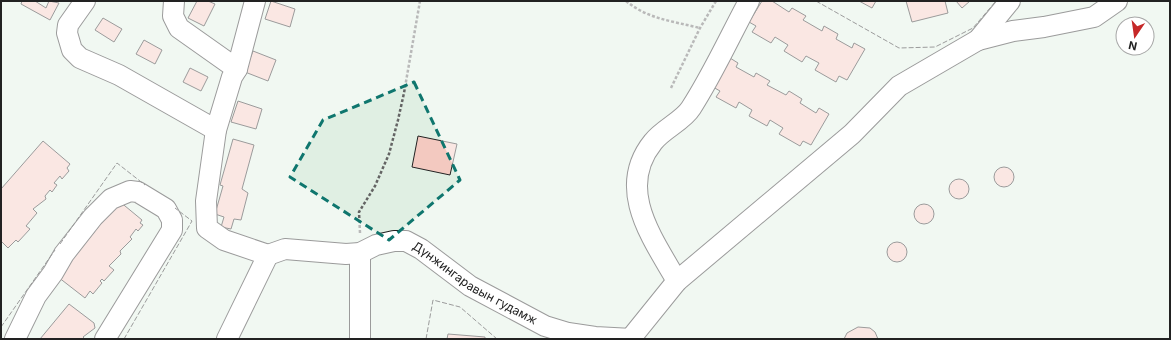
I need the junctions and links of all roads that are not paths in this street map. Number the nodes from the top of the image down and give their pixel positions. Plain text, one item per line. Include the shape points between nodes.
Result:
1 (85, 1) edge
2 (174, 1) edge
3 (255, 1) edge
4 (749, 1) edge
5 (1010, 1) edge
6 (1117, 1) edge
7 (978, 40) junction
8 (237, 69) junction
9 (216, 130) junction
10 (360, 253) junction
11 (268, 255) junction
12 (676, 281) junction
13 (632, 338) edge
14 (15, 339) edge
15 (105, 339) edge
16 (227, 339) edge
17 (360, 339) edge

1 - 9 street via 68,25 67,33 72,50 80,58 119,75
2 - 8 street via 173,16 179,28
3 - 8 street
4 - 12 street via 690,109 651,144 637,180 637,199 646,227
5 - 7 street
6 - 7 street via 1094,17 1013,31
7 - 12 street via 899,86 852,134
8 - 9 street via 232,77
9 - 11 street via 206,201 206,228 224,240
10 - 11 street, Дүнжингаравын гудамж via 285,249
10 - 13 street, Дүнжингаравын гудамж via 376,245 406,241 421,249 470,286 545,326 595,337
10 - 17 street
11 - 16 street
12 - 13 street
14 - 15 street via 36,296 93,217 111,199 130,192 138,192 166,210 172,220 172,230

